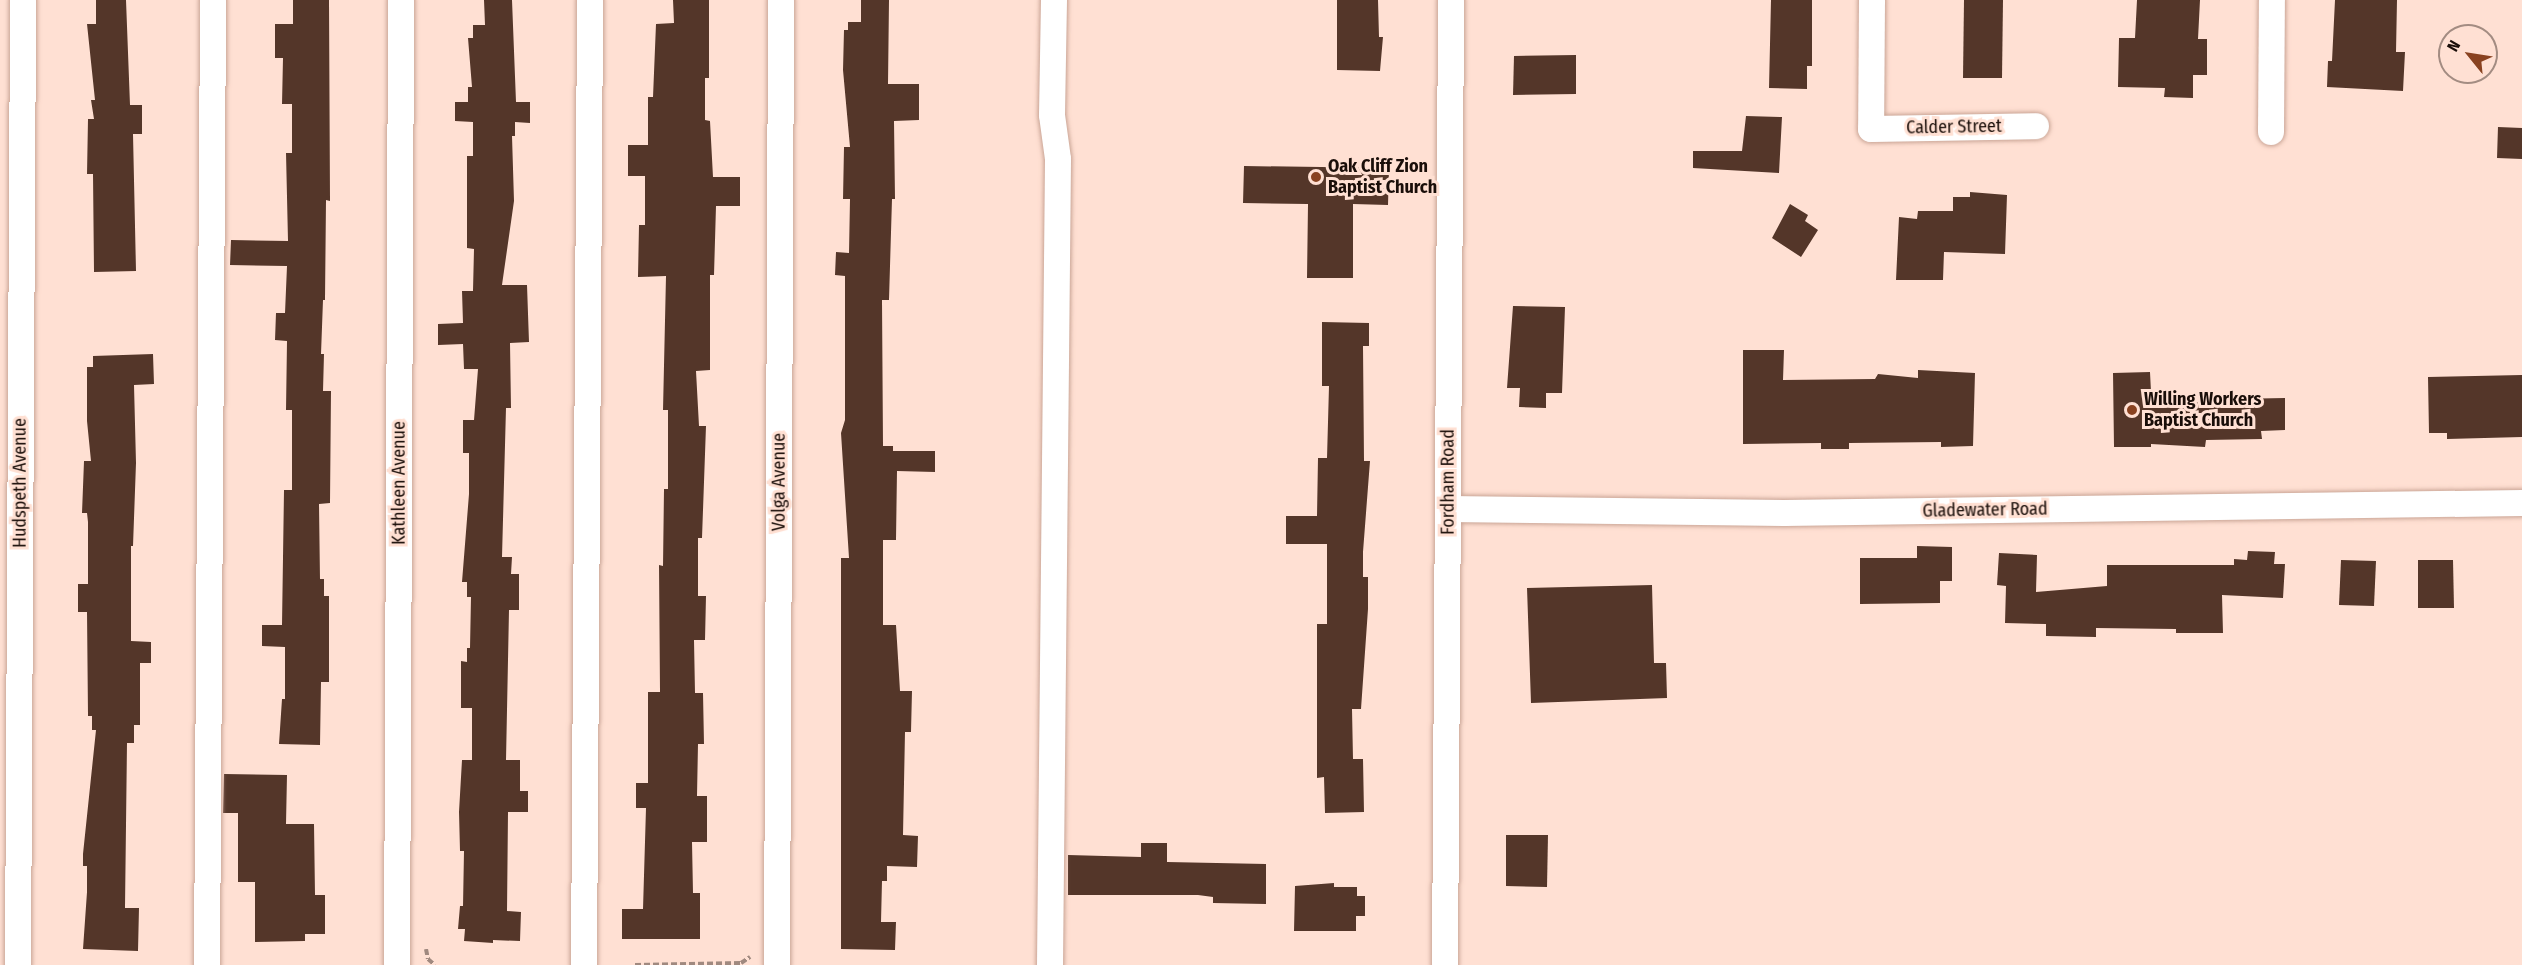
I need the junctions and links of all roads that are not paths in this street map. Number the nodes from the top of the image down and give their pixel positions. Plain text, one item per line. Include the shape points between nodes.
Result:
1 (22, 0) edge
2 (213, 0) edge
3 (401, 0) edge
4 (590, 0) edge
5 (781, 0) edge
6 (1054, 0) edge
7 (1451, 0) edge
8 (1872, 0) edge
9 (2272, 0) edge
10 (2036, 126) dead end
11 (2271, 132) dead end
12 (2522, 503) edge
13 (1448, 509) junction
14 (18, 965) edge
15 (207, 965) edge
16 (397, 965) edge
17 (584, 965) edge
18 (777, 965) edge
19 (1050, 965) edge
20 (1445, 965) edge

1 - 14 street, Hudspeth Avenue
2 - 15 street
3 - 16 street, Kathleen Avenue
4 - 17 street
5 - 18 street, Volga Avenue
6 - 19 street via 1052,115 1058,159
7 - 13 street, Fordham Road
8 - 10 street, Calder Street via 1871,129
9 - 11 street
12 - 13 street, Gladewater Road via 1784,513
13 - 20 street, Fordham Road

